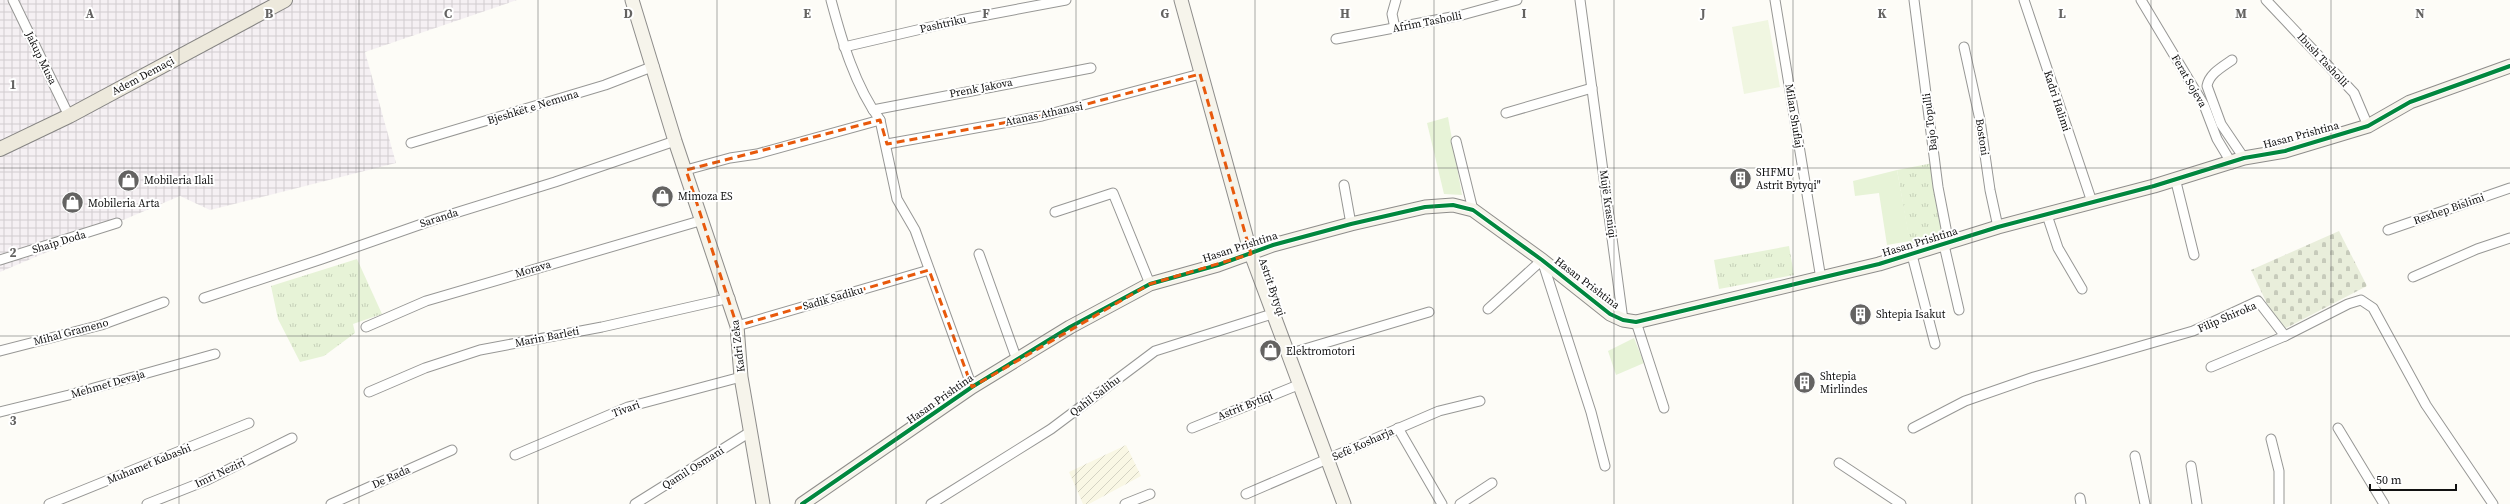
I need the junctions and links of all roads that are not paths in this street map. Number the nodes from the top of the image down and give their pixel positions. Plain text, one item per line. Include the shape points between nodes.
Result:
1 (13, 0) edge
2 (285, 0) edge
3 (632, 0) edge
4 (831, 0) edge
5 (1066, 0) edge
6 (1181, 0) edge
7 (1396, 0) edge
8 (1517, 0) edge
9 (1580, 0) edge
10 (1775, 0) edge
11 (1914, 0) edge
12 (2024, 0) edge
13 (2141, 0) edge
14 (2266, 0) edge
15 (1394, 28) junction
16 (1336, 39) dead end
17 (844, 47) junction
18 (1964, 47) dead end
19 (2232, 60) dead end
20 (654, 66) junction
21 (2510, 66) edge
22 (1091, 68) dead end
23 (1200, 74) junction
24 (1592, 88) junction
25 (872, 110) junction
26 (1506, 113) dead end
27 (69, 116) junction
28 (880, 120) junction
29 (2368, 126) junction
30 (675, 141) junction
31 (1456, 141) dead end
32 (411, 143) dead end
33 (886, 144) junction
34 (0, 149) edge
35 (2244, 158) junction
36 (2232, 164) junction
37 (686, 170) junction
38 (2175, 178) junction
39 (1344, 185) dead end
40 (2510, 188) edge
41 (2092, 202) junction
42 (1473, 210) junction
43 (1055, 212) dead end
44 (2047, 215) junction
45 (703, 220) junction
46 (117, 223) dead end
47 (1351, 224) junction
48 (1998, 227) junction
49 (2388, 230) dead end
50 (2510, 238) edge
51 (1946, 245) junction
52 (979, 254) dead end
53 (1251, 254) junction
54 (1912, 255) junction
55 (2194, 255) dead end
56 (0, 260) edge
57 (1542, 260) junction
58 (929, 270) junction
59 (2414, 277) dead end
60 (1821, 278) junction
61 (1150, 284) junction
62 (2082, 289) dead end
63 (204, 298) dead end
64 (730, 298) junction
65 (164, 302) dead end
66 (1488, 309) dead end
67 (1959, 310) dead end
68 (1429, 312) dead end
69 (1272, 314) junction
70 (1630, 321) junction
71 (737, 326) junction
72 (366, 327) dead end
73 (2286, 336) junction
74 (1935, 344) dead end
75 (0, 351) edge
76 (215, 354) dead end
77 (1288, 354) junction
78 (1017, 360) junction
79 (2211, 367) dead end
80 (742, 377) junction
81 (1298, 385) junction
82 (972, 387) junction
83 (369, 392) dead end
84 (1480, 401) dead end
85 (1664, 408) dead end
86 (0, 412) edge
87 (249, 423) dead end
88 (1192, 428) dead end
89 (1398, 428) junction
90 (1913, 428) dead end
91 (2338, 428) dead end
92 (750, 432) junction
93 (292, 438) dead end
94 (2271, 439) dead end
95 (452, 450) dead end
96 (515, 455) dead end
97 (2135, 456) dead end
98 (1327, 460) junction
99 (1839, 463) dead end
100 (1605, 466) dead end
101 (2191, 466) dead end
102 (1492, 483) dead end
103 (1150, 494) dead end
104 (1246, 494) dead end
105 (49, 504) edge
106 (147, 504) edge
107 (331, 504) edge
108 (635, 504) edge
109 (763, 504) edge
110 (802, 504) edge
111 (931, 504) edge
112 (1125, 504) edge
113 (1344, 504) edge
114 (1442, 504) edge
115 (1460, 504) edge
116 (1900, 504) edge
117 (2145, 504) edge
118 (2197, 504) edge
119 (2279, 504) edge
120 (2384, 504) edge
121 (2493, 504) edge

1 - 27 street, Jakup Musa
2 - 27 main road, Adem Demaçi
3 - 20 street, Kadri Zeka
4 - 17 street
5 - 17 street, Pashtriku via 960,20
6 - 23 street, Astrit Bytyqi
7 - 15 street via 1392,14
8 - 15 street, Afrim Tasholli via 1462,15
9 - 24 street, Mujë Krasniqi
10 - 60 street, Milan Shuflaj
11 - 51 street, Bajo Topulli
12 - 41 street, Kadri Halimi
13 - 36 street, Ferat Sojeva via 2204,105 2217,139
14 - 29 street, Ibush Tasholli via 2354,93
15 - 16 street, Afrim Tasholli
17 - 25 street
18 - 48 street, Bostoni via 1980,120
19 - 35 street via 2218,70 2208,81 2207,86 2222,124
20 - 30 street, Kadri Zeka
20 - 32 street, Bjeshkët e Nemuna via 605,85
21 - 29 street, Hasan Prishtina via 2410,102
22 - 25 street, Prenk Jakova
23 - 33 street, Atanas Athanasi via 1042,116
23 - 53 street, Astrit Bytyqi
24 - 26 street
24 - 70 street, Mujë Krasniqi
25 - 28 street
27 - 34 main road, Adem Demaçi
28 - 33 street
28 - 37 street via 758,154 730,158
29 - 35 street, Hasan Prishtina via 2285,151
30 - 37 street, Kadri Zeka
30 - 63 street, Saranda
31 - 42 street
33 - 58 street via 896,198 915,230
35 - 36 street, Hasan Prishtina
36 - 38 street, Hasan Prishtina
37 - 45 street, Kadri Zeka
38 - 41 street, Hasan Prishtina
38 - 55 street
39 - 47 street
40 - 49 street, Rexhep Bislimi
41 - 44 street, Hasan Prishtina
42 - 47 street, Hasan Prishtina via 1453,205 1425,207
42 - 57 street, Hasan Prishtina
43 - 61 street via 1113,193
44 - 48 street, Hasan Prishtina
44 - 62 street via 2058,248
45 - 64 street, Kadri Zeka
45 - 72 street, Morava via 426,301
46 - 56 street, Shaip Doda
47 - 53 street, Hasan Prishtina
48 - 51 street, Hasan Prishtina
50 - 59 street via 2477,249
51 - 54 street, Hasan Prishtina
51 - 67 street, Hasan Prishtina
52 - 78 street
53 - 61 street, Hasan Prishtina
53 - 69 street, Astrit Bytyqi
54 - 60 street, Hasan Prishtina
54 - 74 street, Hasan Prishtina
57 - 66 street, Hasan Prishtina
57 - 70 street, Hasan Prishtina via 1610,314
57 - 100 street, Hasan Prishtina via 1591,412
58 - 71 street, Sadik Sadiku
58 - 82 street
60 - 70 street, Hasan Prishtina
61 - 78 street, Hasan Prishtina via 1070,327
64 - 71 street, Kadri Zeka
64 - 83 street, Marin Barleti via 602,327 480,350 425,368
65 - 75 street, Mihal Grameno via 101,325
68 - 77 street
69 - 77 street, Astrit Bytyqi
69 - 111 street, Qahil Salihu via 1155,351 1051,429
70 - 85 street
71 - 80 street, Kadri Zeka
73 - 79 street
73 - 90 street, Filip Shiroka via 2258,301 2193,331 2034,376 1965,401
73 - 121 street via 2348,304 2361,300 2373,308 2426,405
76 - 86 street, Mehmet Devaja
77 - 81 street, Astrit Bytyqi
78 - 82 street, Hasan Prishtina
80 - 92 street, Kadri Zeka
80 - 96 street, Tivari via 628,407
81 - 88 street, Astrit Bytiqi
81 - 98 street, Astrit Bytyqi
82 - 110 street, Hasan Prishtina
84 - 89 street, Sefë Kosharja via 1439,411
87 - 105 street, Muhamet Kabashi
89 - 98 street, Sefë Kosharja
89 - 114 street, Sefë Kosharja
91 - 120 street
92 - 108 street, Qamil Osmani
92 - 109 street, Kadri Zeka
93 - 106 street, Imri Neziri via 205,481
94 - 119 street via 2278,471
95 - 107 street, De Rada
97 - 117 street
98 - 104 street, Sefë Kosharja
98 - 113 street, Astrit Bytyqi
99 - 116 street
101 - 118 street
102 - 115 street
103 - 112 street

